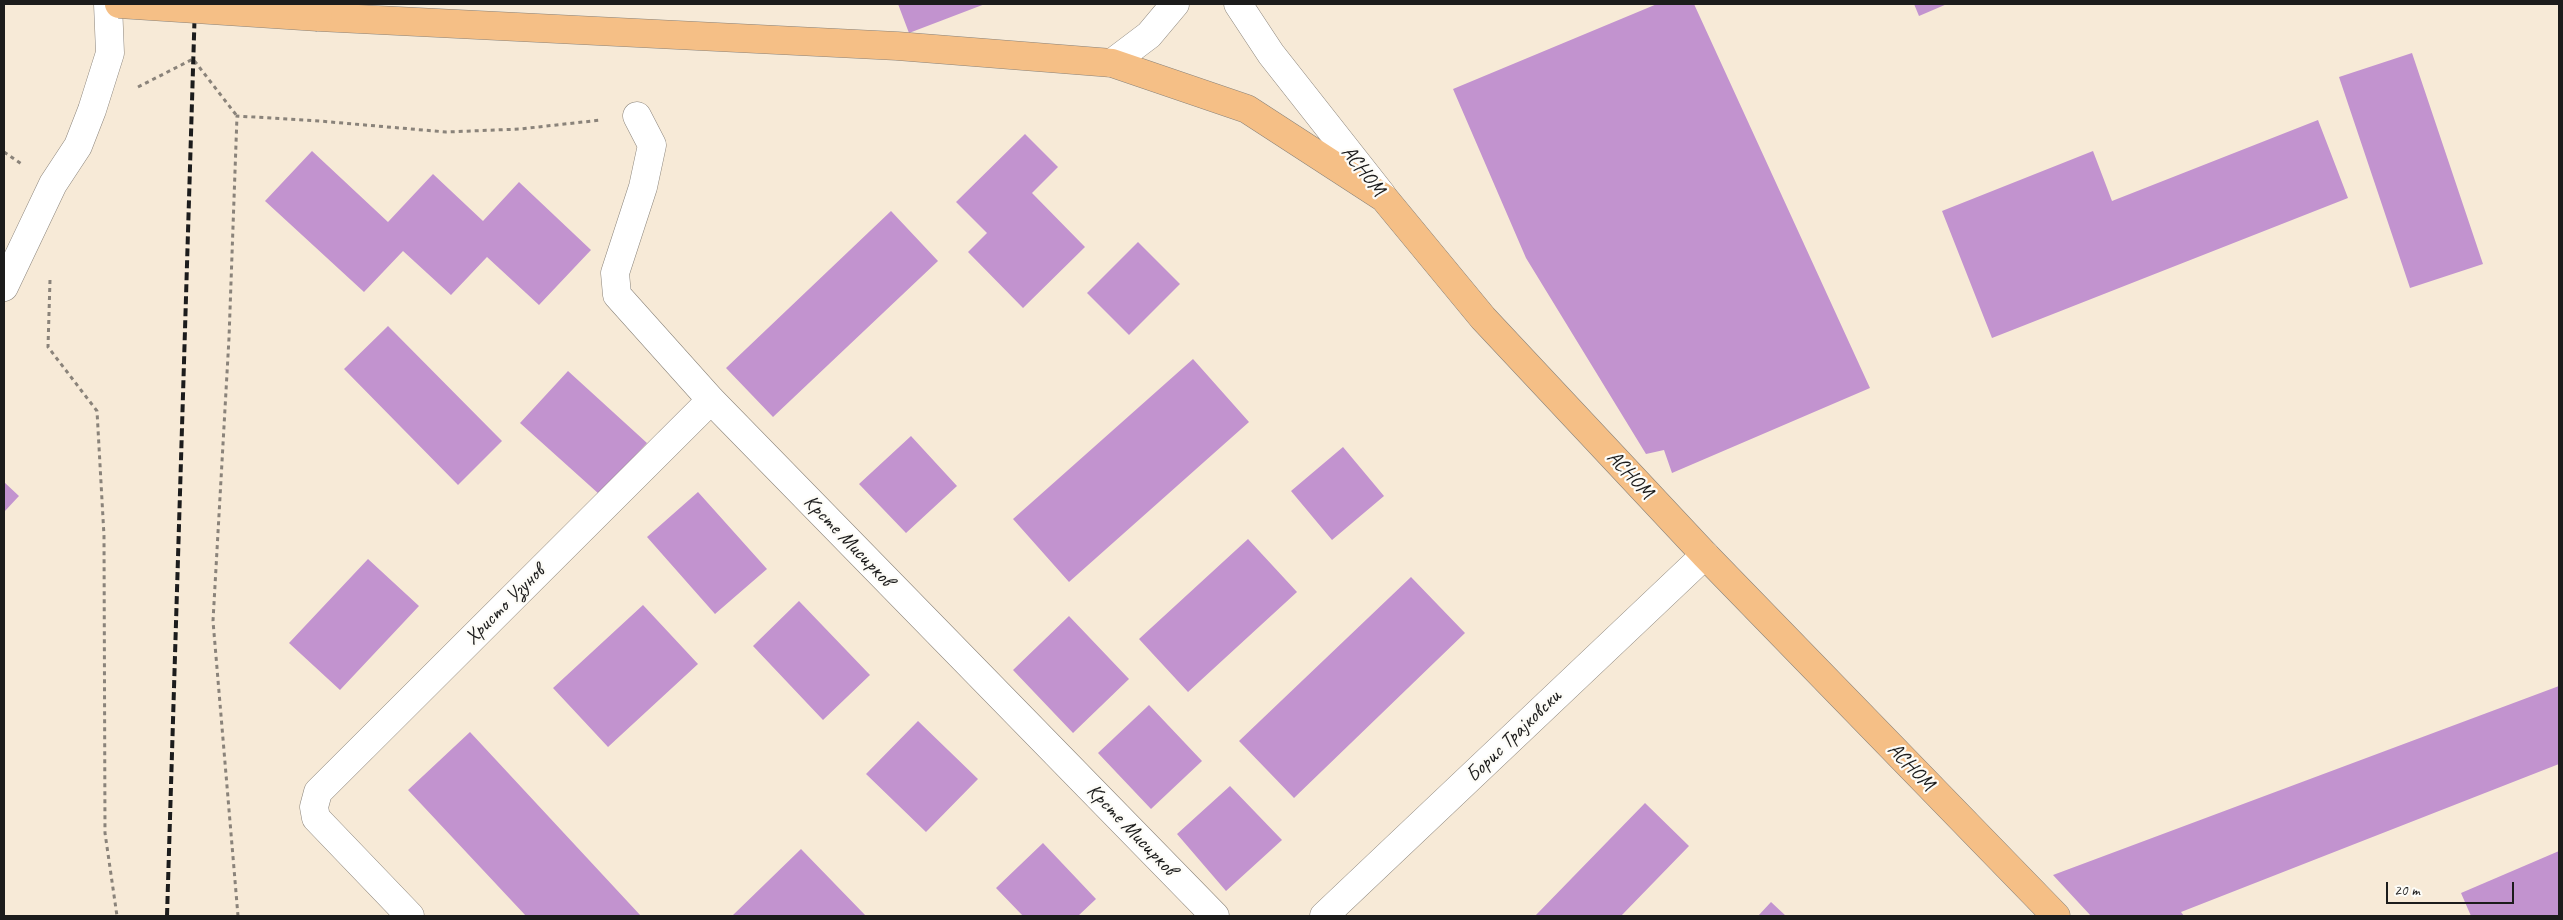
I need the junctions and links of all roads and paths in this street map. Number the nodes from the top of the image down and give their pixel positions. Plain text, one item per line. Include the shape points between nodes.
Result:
1 (108, 4) edge
2 (119, 4) edge
3 (1175, 4) edge
4 (1238, 4) edge
5 (1112, 63) junction
6 (92, 110) junction
7 (237, 116) junction
8 (637, 116) joint
9 (1384, 198) junction
10 (50, 270) dead end
11 (4, 287) edge
12 (711, 400) junction
13 (1705, 555) junction
14 (116, 916) edge
15 (238, 916) edge
16 (410, 916) edge
17 (1215, 916) edge
18 (1324, 916) edge
19 (2056, 916) edge

1 - 6 street via 110,53
2 - 5 main road, bridge via 897,46
3 - 5 street via 1149,35
4 - 9 street, АСНОМ via 1271,54
5 - 9 main road via 1247,109
6 - 7 path via 193,59
6 - 11 street via 78,146 53,184
7 - 8 path via 446,132 520,129
7 - 15 path via 213,621
8 - 12 street, Крсте Мисирков via 652,145 615,273 617,295
9 - 13 main road, АСНОМ via 1483,318
10 - 14 path via 48,347 97,411 104,536 105,833
12 - 16 street, Христо Узунов via 324,785 315,799 316,818
12 - 17 street, Крсте Мисирков
13 - 18 street, Борис Трајковски
13 - 19 main road, АСНОМ

